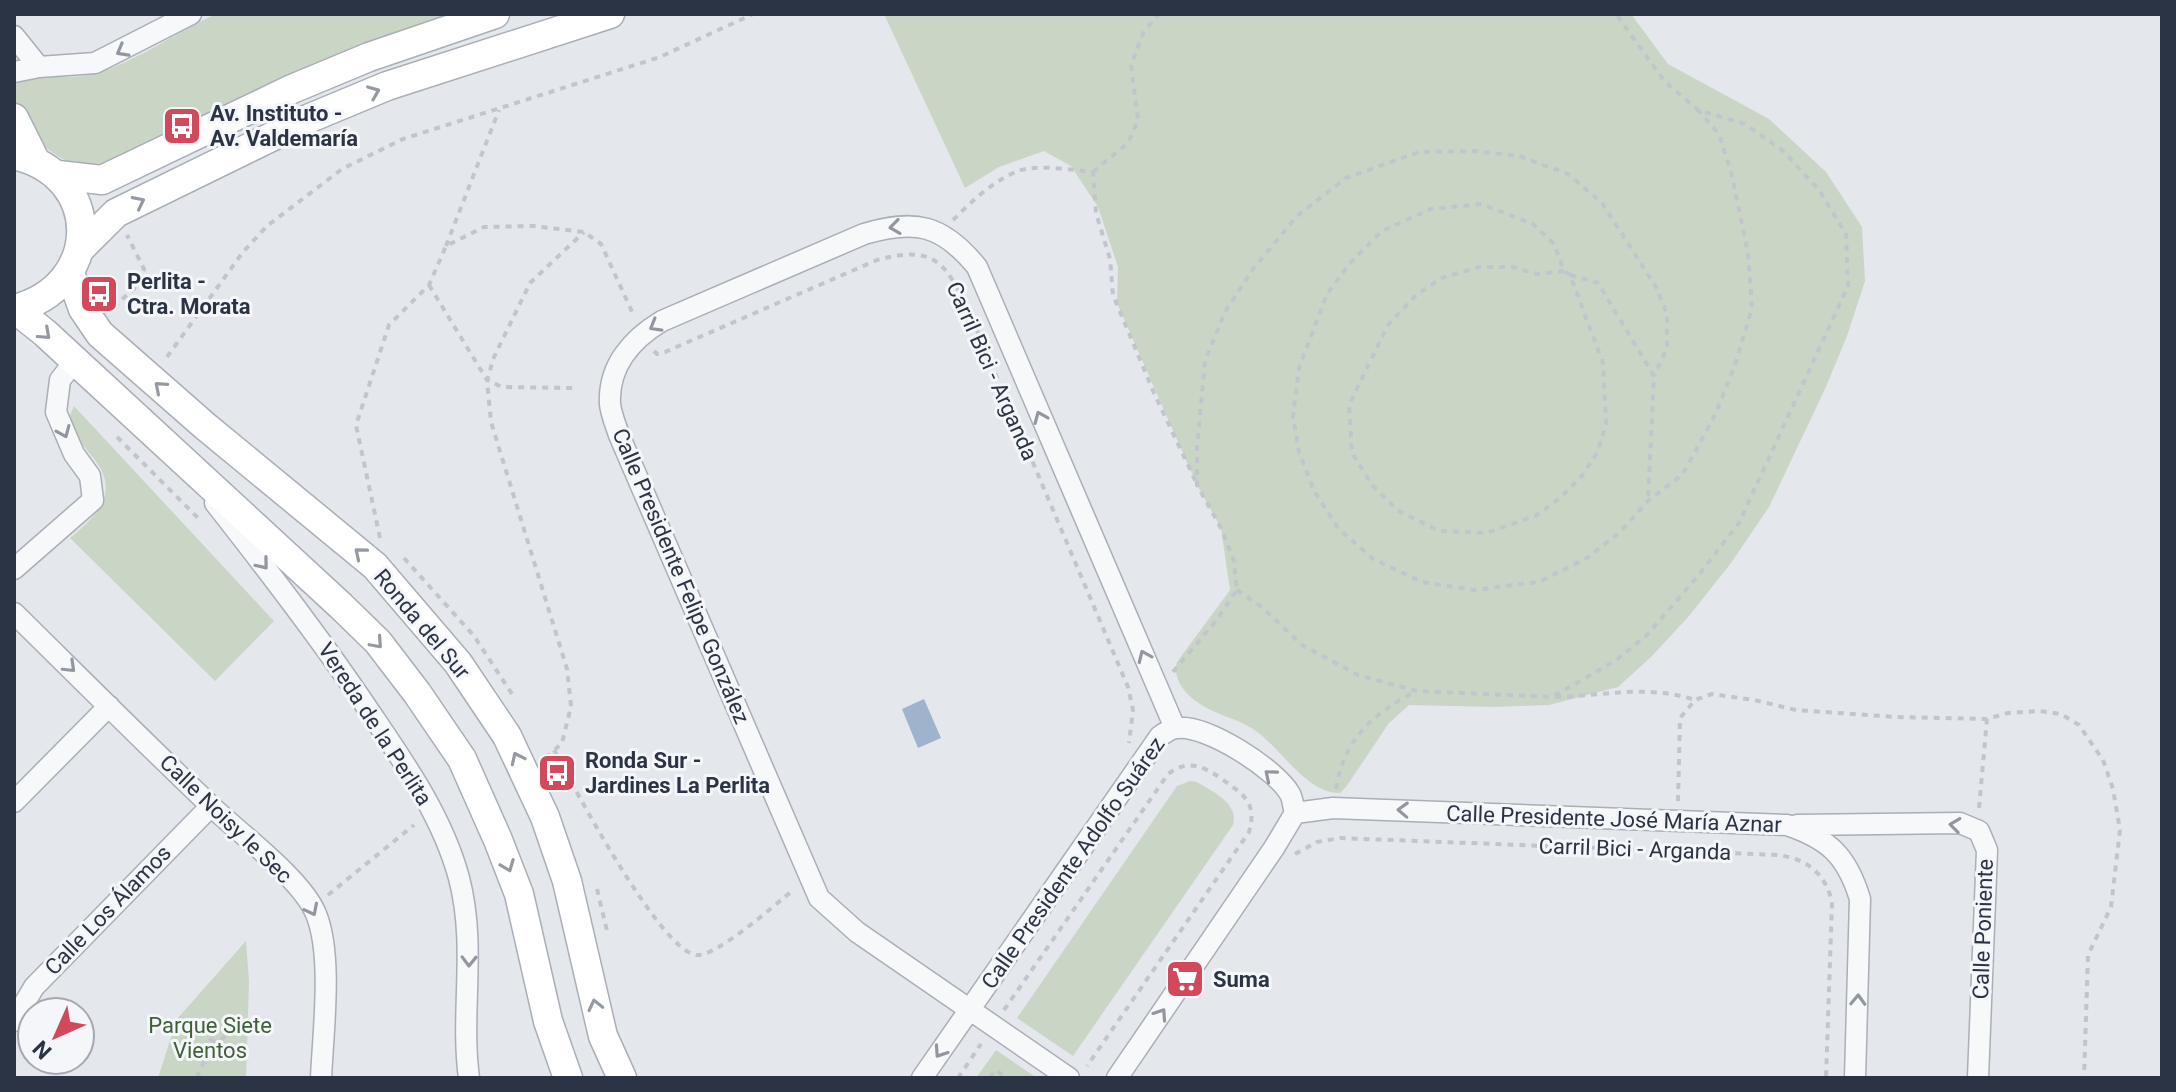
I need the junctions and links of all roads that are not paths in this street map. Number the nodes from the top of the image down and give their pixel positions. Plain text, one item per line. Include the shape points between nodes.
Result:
1 (191, 14) edge
2 (495, 14) edge
3 (610, 14) edge
4 (14, 36) edge
5 (39, 67) junction
6 (14, 72) edge
7 (14, 118) edge
8 (36, 163) edge
9 (75, 262) junction
10 (15, 309) edge
11 (74, 362) junction
12 (180, 459) junction
13 (14, 569) edge
14 (14, 613) edge
15 (109, 706) junction
16 (1175, 728) junction
17 (14, 802) edge
18 (211, 806) junction
19 (1295, 813) junction
20 (1787, 825) junction
21 (969, 1010) junction
22 (14, 1021) edge
23 (321, 1078) edge
24 (469, 1078) edge
25 (568, 1078) edge
26 (622, 1078) edge
27 (922, 1078) edge
28 (1069, 1078) edge
29 (1117, 1078) edge
30 (1855, 1078) edge
31 (1978, 1078) edge

1 -> 5 street via 95,63
2 - 8 main road via 292,89 102,180
9 -> 3 main road via 116,213 310,118 387,86
4 - 5 street
5 - 6 street
7 - 8 main road, Ronda del Sur
8 - 9 main road, Ronda del Sur via 74,197 81,224
9 - 10 main road via 57,288 38,302
26 -> 9 main road, Ronda del Sur via 603,1036 567,881 545,817 507,736 458,663 375,566 100,334 83,309
10 -> 11 main road, Ronda del Sur
11 - 12 main road, Ronda del Sur
11 -> 13 street via 60,380 56,412 90,476 93,500
12 -> 24 street, Vereda de la Perlita via 284,589 415,778 432,812 459,879 470,941
12 -> 25 main road, Ronda del Sur via 378,642 462,759 519,894 548,1021
14 -> 15 street, Calle Noisy le Sec
15 - 17 street
15 - 18 street, Calle Noisy le Sec
19 -> 16 street, Calle Presidente Adolfo Suárez via 1290,795 1278,781 1242,752 1211,733
16 - 21 street, Calle Presidente Adolfo Suárez via 1160,736 1144,756
16 -> 21 street, Calle Presidente Felipe González via 977,267 961,247 916,225 864,234 662,321 640,334 622,355 610,405 619,435 819,898 835,915
18 - 22 street, Calle Los Álamos via 34,987
18 -> 23 street, Calle Noisy le Sec via 301,890 313,908 323,941
20 -> 19 street, Calle Presidente José María Aznar via 1333,808
29 -> 19 street
30 -> 20 street, Calle Presidente José María Aznar via 1860,899 1853,875 1837,852 1815,834
31 -> 20 street, Calle Poniente via 1987,850 1979,831 1960,823
21 -> 27 street, Calle Presidente Adolfo Suárez
21 - 28 street, Calle Presidente Felipe González

